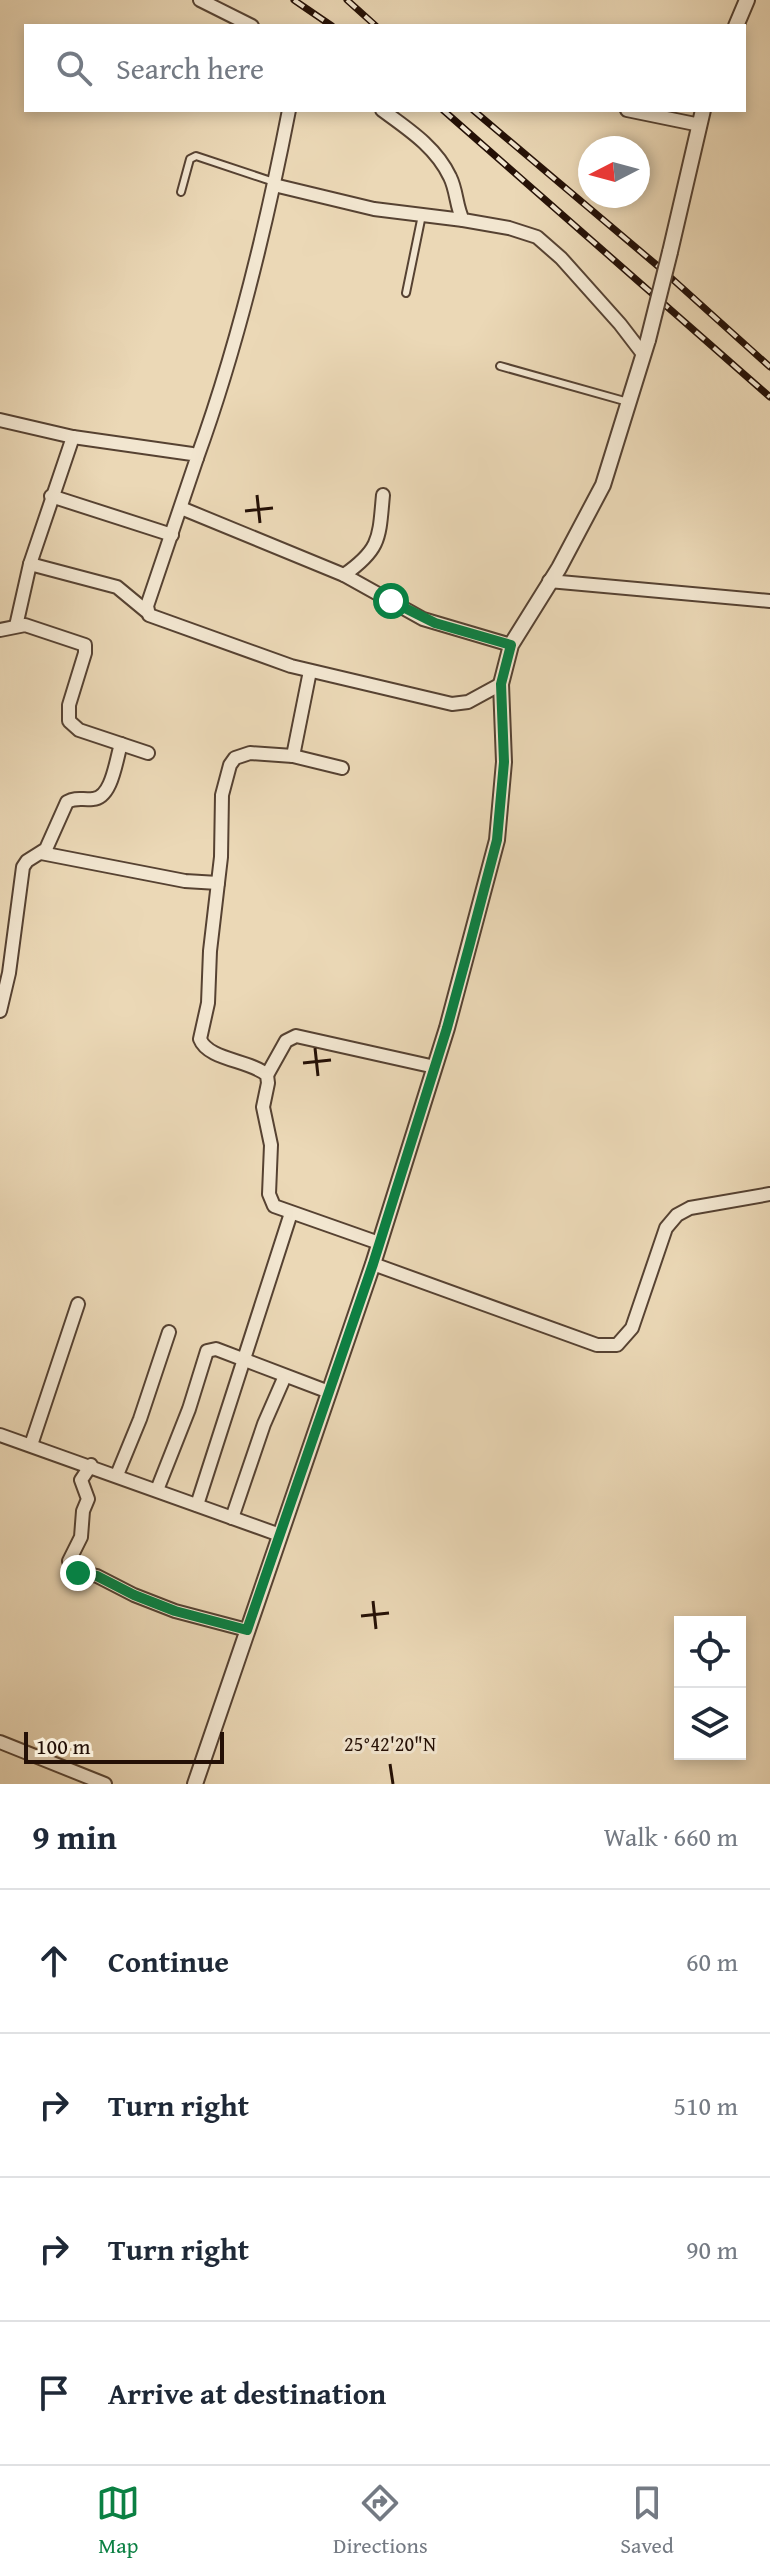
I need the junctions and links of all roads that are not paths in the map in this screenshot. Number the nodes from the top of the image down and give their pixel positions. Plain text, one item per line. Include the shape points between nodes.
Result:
1 (200, 0) edge
2 (747, 0) edge
3 (248, 24) edge
4 (737, 24) edge
5 (289, 112) edge
6 (385, 112) edge
7 (648, 112) edge
8 (702, 117) edge
9 (274, 184) junction
10 (181, 192) dead end
11 (422, 215) junction
12 (463, 220) junction
13 (406, 293) dead end
14 (646, 347) junction
15 (500, 366) dead end
16 (628, 402) junction
17 (0, 420) edge
18 (73, 437) junction
19 (197, 458) junction
20 (383, 495) dead end
21 (51, 496) junction
22 (181, 508) junction
23 (172, 535) junction
24 (30, 564) junction
25 (344, 575) junction
26 (549, 581) junction
27 (770, 601) edge
28 (146, 611) junction
29 (16, 626) junction
30 (0, 630) edge
31 (511, 645) junction
32 (310, 671) junction
33 (501, 684) junction
34 (121, 744) junction
35 (148, 753) dead end
36 (293, 756) junction
37 (342, 768) dead end
38 (41, 853) junction
39 (218, 883) junction
40 (5, 971) edge
41 (0, 1011) edge
42 (435, 1067) junction
43 (267, 1075) junction
44 (770, 1194) edge
45 (291, 1213) junction
46 (379, 1243) junction
47 (373, 1264) junction
48 (78, 1304) dead end
49 (169, 1332) dead end
50 (244, 1361) junction
51 (285, 1376) junction
52 (329, 1392) junction
53 (0, 1435) edge
54 (31, 1445) junction
55 (91, 1465) junction
56 (117, 1475) junction
57 (157, 1490) junction
58 (197, 1505) junction
59 (232, 1518) junction
60 (280, 1535) junction
61 (247, 1630) junction
62 (0, 1742) edge
63 (105, 1784) edge
64 (195, 1784) edge

1 - 3 street
2 - 4 street
5 - 9 street
6 - 12 street via 443,164
7 - 8 street
8 - 14 street, bridge
9 - 10 lane via 194,156
9 - 11 street
9 - 19 street via 231,358
11 - 12 street
11 - 13 lane
12 - 14 street via 537,237
14 - 16 street
15 - 16 lane
16 - 26 street via 603,485
17 - 18 street
18 - 19 street
18 - 21 street
19 - 22 street
20 - 25 street via 373,550
21 - 23 street
21 - 24 street
22 - 23 street
22 - 25 street
23 - 28 street
24 - 28 street via 117,587
24 - 29 street
25 - 31 street via 423,619
26 - 27 street
26 - 31 street
28 - 32 street
29 - 30 street
29 - 34 street via 28,625 85,645 69,721 74,728
31 - 33 street
32 - 33 street via 452,704 475,699
32 - 36 street
33 - 42 street via 504,762 497,840
34 - 35 street
34 - 38 street via 102,797 67,802
36 - 37 street
36 - 39 street via 250,753 230,765 222,795
38 - 39 street
38 - 40 street via 23,867
39 - 43 street via 201,1043
40 - 41 street
42 - 43 street via 296,1036 286,1041
42 - 46 street
43 - 45 street via 263,1107 271,1145 269,1194 274,1206
44 - 47 street via 677,1215 666,1228 632,1328 617,1345 597,1345
45 - 46 street
45 - 50 street
46 - 47 street
47 - 52 street
48 - 54 street
49 - 56 street
50 - 51 street
50 - 57 street via 216,1349 204,1354
50 - 58 street
51 - 52 street
51 - 59 street
52 - 60 street
53 - 54 street
54 - 55 street
55 - 56 street
55 - 61 street via 81,1480 88,1499 81,1537 69,1561 73,1571 97,1576 175,1611
56 - 57 street
57 - 58 street
58 - 59 street
59 - 60 street
60 - 61 street
61 - 64 street
62 - 63 street

